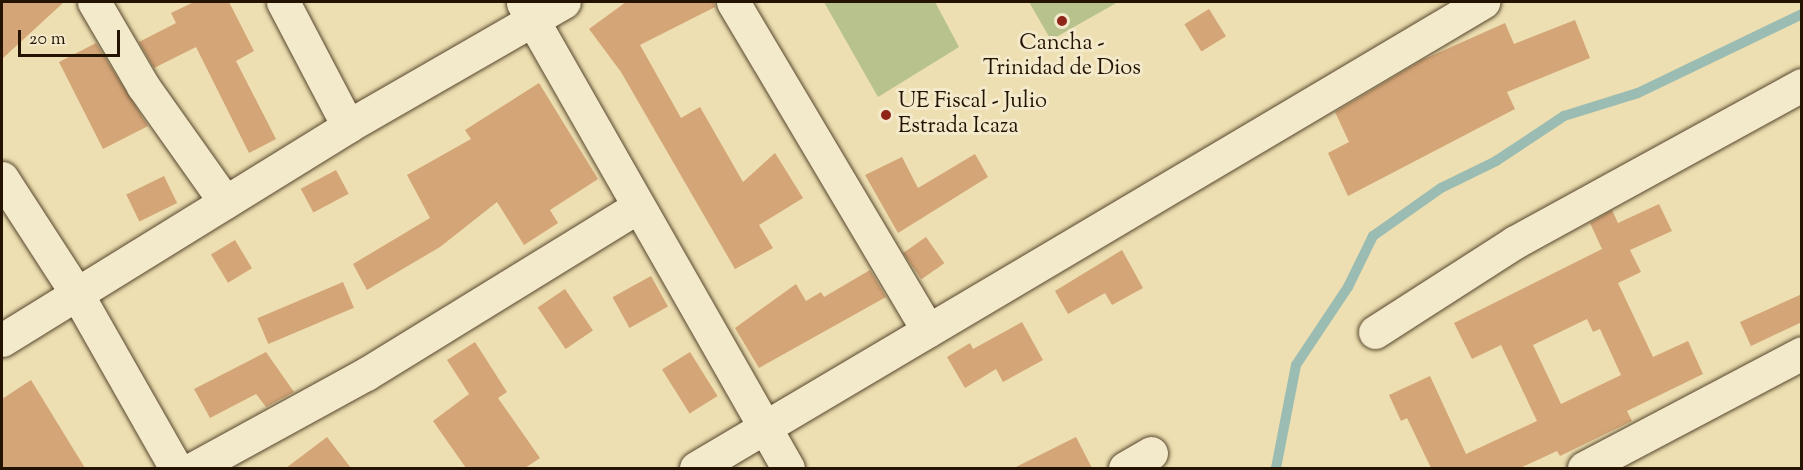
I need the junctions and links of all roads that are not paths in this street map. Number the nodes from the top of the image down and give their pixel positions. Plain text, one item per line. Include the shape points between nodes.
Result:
1 (94, 2) edge
2 (283, 2) edge
3 (564, 2) edge
4 (733, 2) edge
5 (1483, 2) edge
6 (528, 11) edge
7 (1802, 85) edge
8 (348, 126) junction
9 (2, 178) edge
10 (225, 202) junction
11 (636, 208) junction
12 (77, 294) junction
13 (928, 331) junction
14 (1375, 332) dead end
15 (2, 340) edge
16 (1802, 353) edge
17 (766, 427) junction
18 (176, 468) edge
19 (194, 468) edge
20 (696, 468) edge
21 (788, 468) edge
22 (1584, 468) edge

1 - 10 street via 143,86
2 - 8 street
3 - 6 street
4 - 13 street
5 - 13 street
6 - 8 street
6 - 11 street
7 - 14 street via 1515,242
8 - 10 street
9 - 12 street
10 - 12 street
11 - 17 street
11 - 19 street via 366,374
12 - 15 street
12 - 18 street
13 - 17 street
16 - 22 street
17 - 20 street
17 - 21 street

